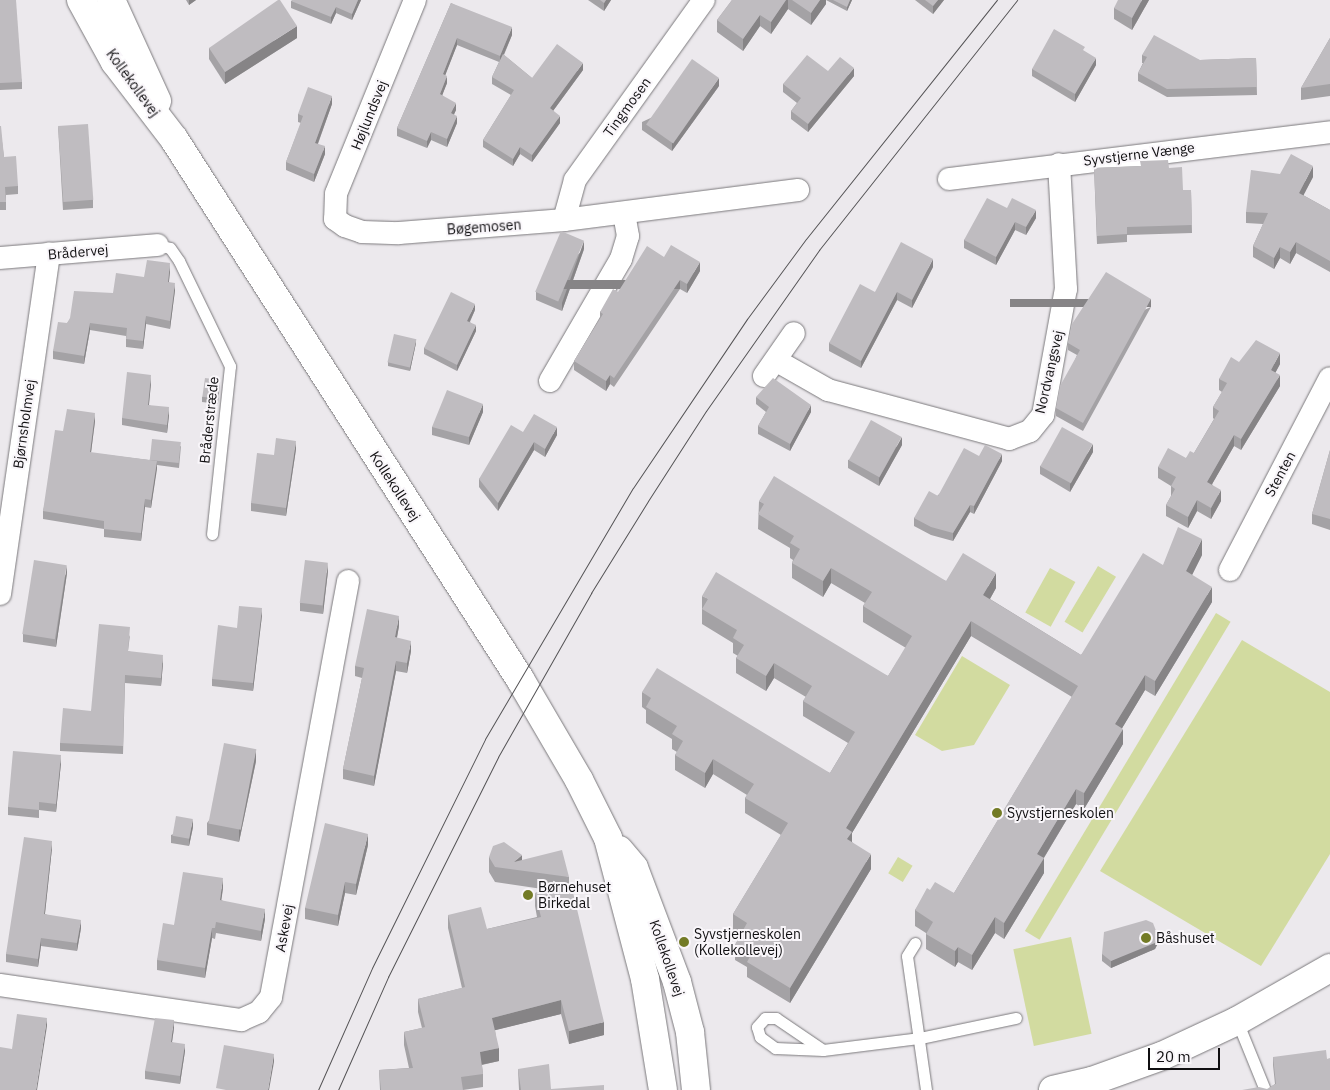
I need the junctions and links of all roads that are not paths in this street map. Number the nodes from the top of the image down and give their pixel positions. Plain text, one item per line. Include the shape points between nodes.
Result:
1 (81, 0) edge
2 (111, 0) edge
3 (414, 0) edge
4 (704, 0) edge
5 (1330, 132) edge
6 (174, 139) junction
7 (1060, 164) junction
8 (949, 179) dead end
9 (798, 190) dead end
10 (624, 214) junction
11 (564, 220) junction
12 (345, 226) joint
13 (157, 244) joint
14 (48, 254) junction
15 (0, 258) edge
16 (794, 334) dead end
17 (1330, 378) edge
18 (550, 381) dead end
19 (212, 534) dead end
20 (1230, 570) dead end
21 (348, 581) dead end
22 (0, 594) edge
23 (608, 838) junction
24 (915, 943) dead end
25 (1330, 968) edge
26 (0, 984) edge
27 (1016, 1018) dead end
28 (1237, 1021) junction
29 (920, 1038) junction
30 (823, 1050) junction
31 (663, 1090) edge
32 (696, 1090) edge
33 (926, 1090) edge
34 (1053, 1090) edge
35 (1265, 1090) edge

1 - 6 street, Kollekollevej via 115,62
2 - 6 street, Kollekollevej
3 - 12 street, Højlundsvej via 336,194 334,219
4 - 11 street, Tingmosen via 575,180
5 - 7 street, Syvstjerne Vænge
6 - 23 street, Kollekollevej via 520,680 579,780
7 - 8 street, Syvstjerne Vænge
7 - 16 street, Nordvangsvej via 1066,290 1042,415 1030,431 1009,439 828,390 771,369
9 - 10 street, Bøgemosen
10 - 11 street, Bøgemosen
10 - 18 street via 628,236 621,259
11 - 12 street, Bøgemosen via 399,233 362,232
13 - 14 street, Brådervej
13 - 19 lane, Bråderstræde via 170,248 178,261 230,366
14 - 15 street, Brådervej
14 - 22 street, Bjørnsholmvej
17 - 20 street, Stenten
21 - 26 street, Askevej via 271,997 259,1012 241,1020
23 - 31 street, Kollekollevej via 645,979
23 - 32 street, Kollekollevej via 634,868 677,982 690,1032
24 - 29 lane via 907,956
25 - 28 street
27 - 29 lane
28 - 34 street via 1162,1056 1092,1081
28 - 35 lane
29 - 30 lane
29 - 33 lane
30 - 30 lane via 776,1018 765,1018 757,1027 760,1037 775,1048

